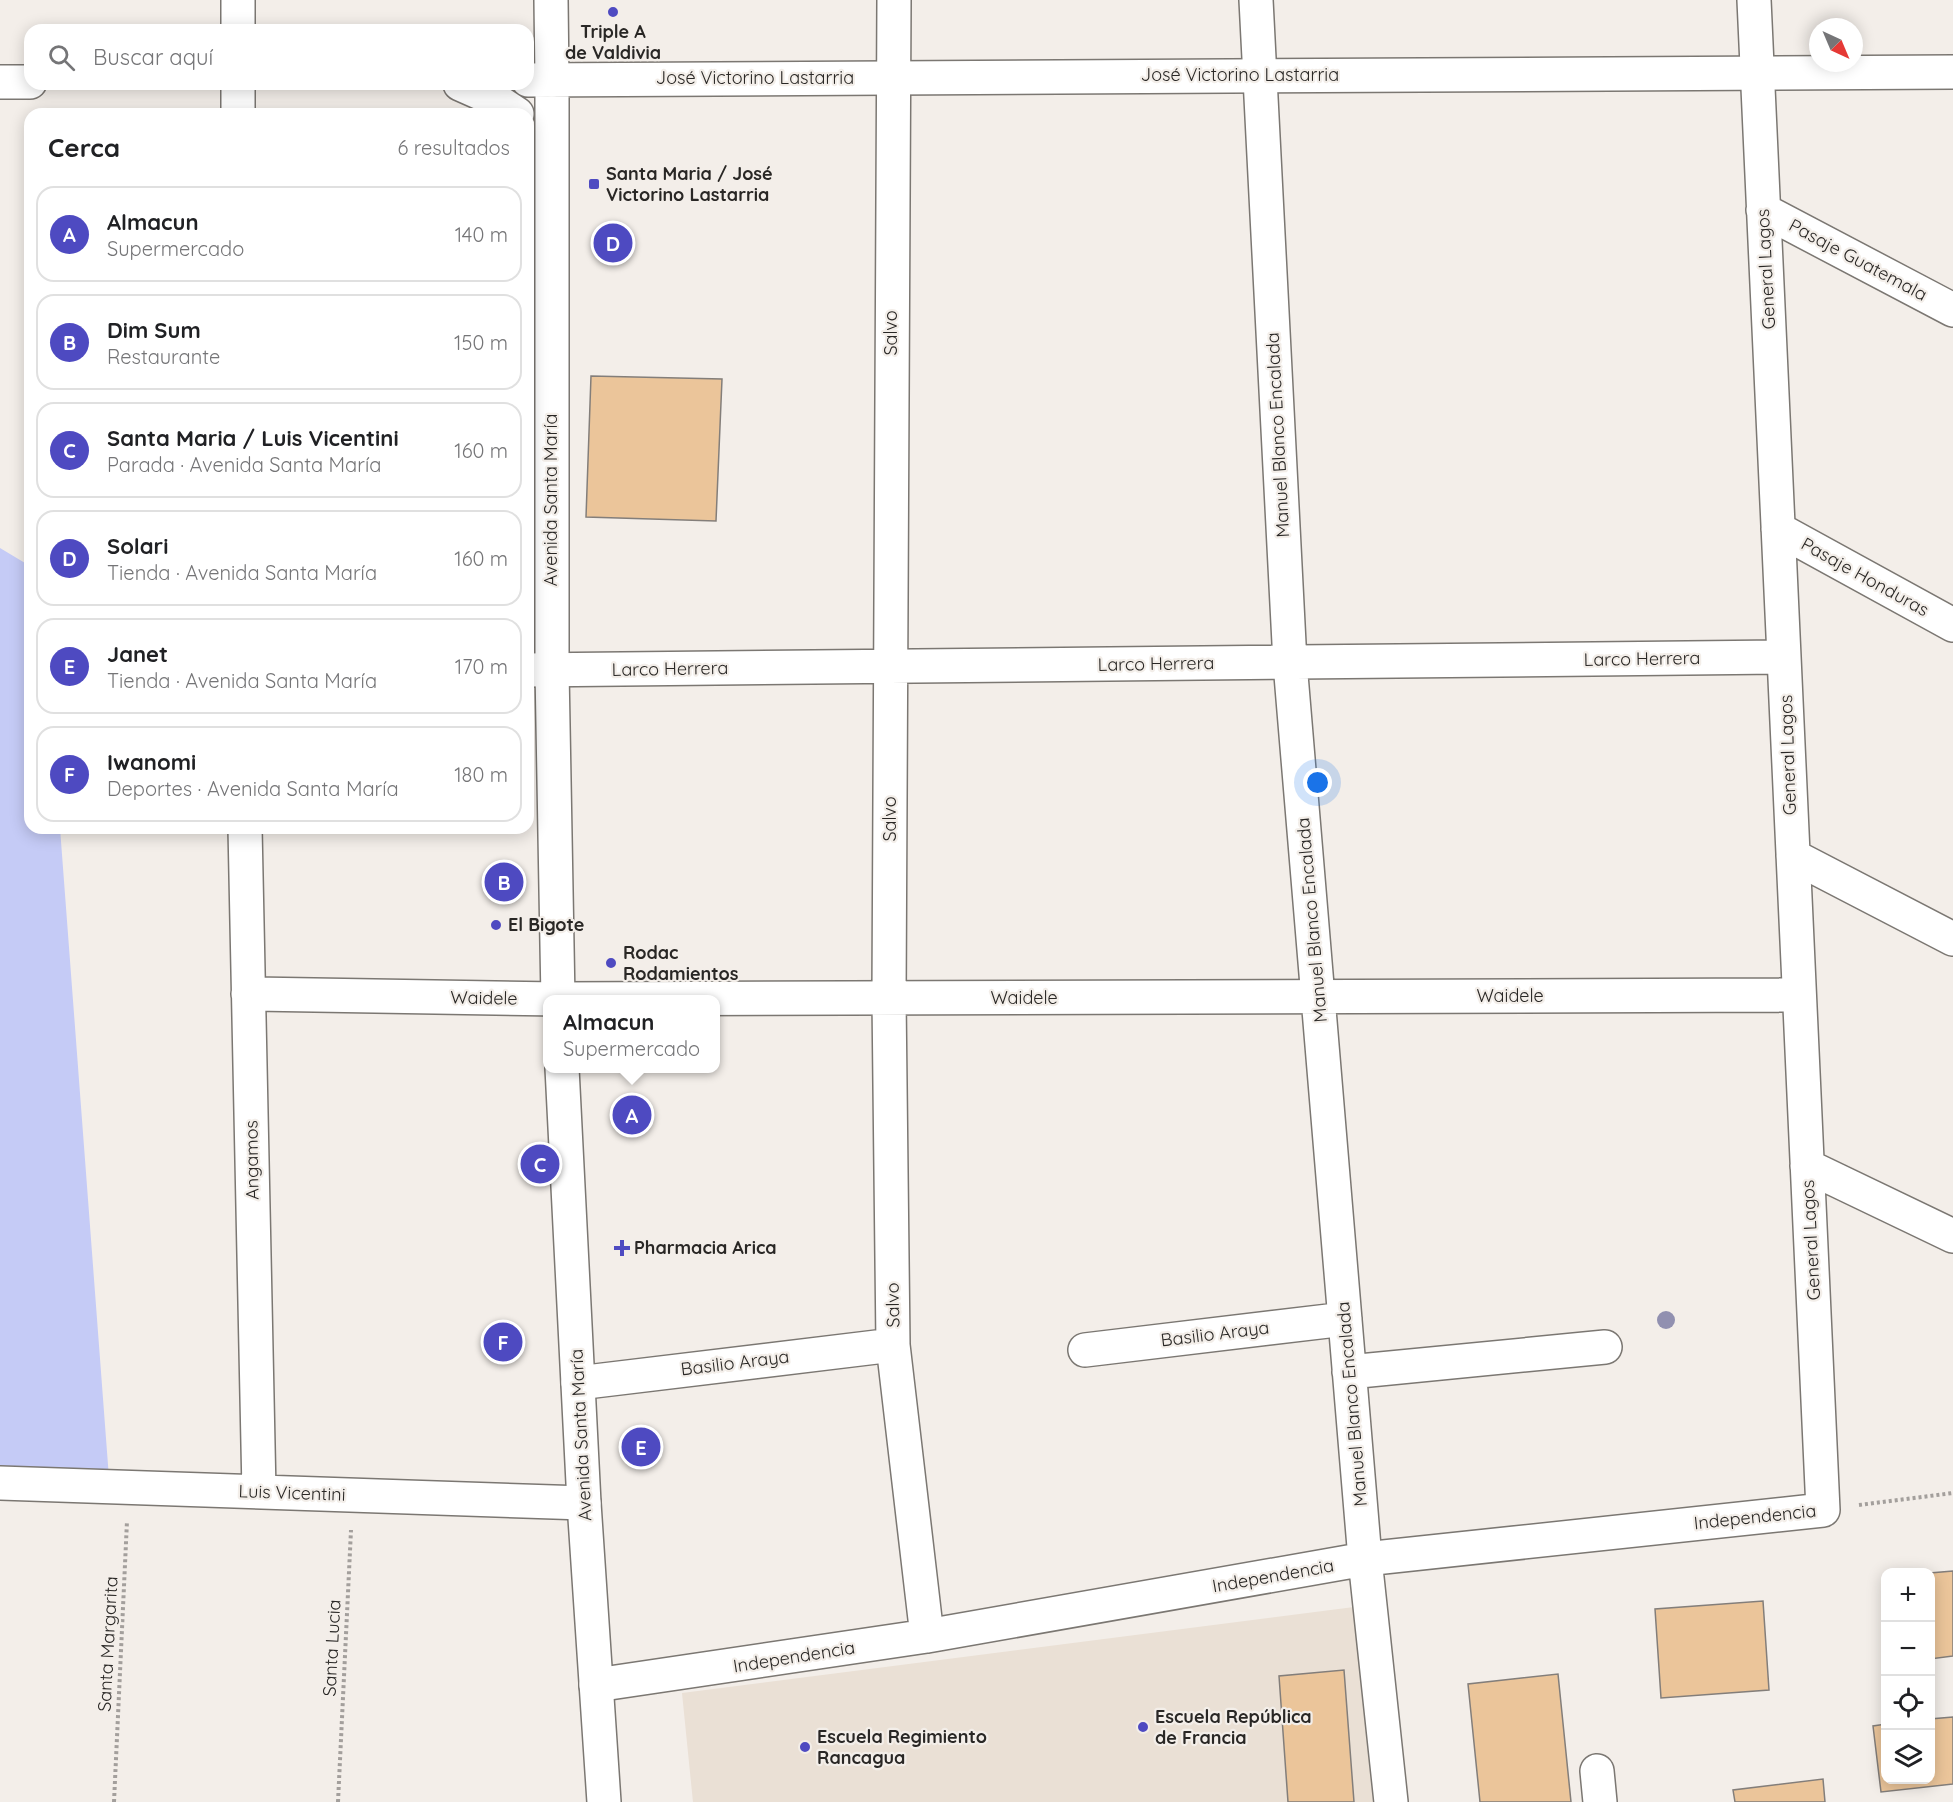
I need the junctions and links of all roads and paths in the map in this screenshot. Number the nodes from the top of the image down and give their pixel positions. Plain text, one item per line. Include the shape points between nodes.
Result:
1 (238, 0) edge
2 (551, 0) edge
3 (894, 0) edge
4 (1256, 0) edge
5 (1754, 0) edge
6 (238, 24) edge
7 (1757, 71) junction
8 (1953, 72) edge
9 (1260, 74) junction
10 (892, 77) junction
11 (540, 80) edge
12 (0, 82) edge
13 (24, 82) edge
14 (238, 90) edge
15 (474, 90) edge
16 (238, 108) edge
17 (508, 108) edge
18 (534, 136) edge
19 (550, 161) junction
20 (1764, 210) junction
21 (1953, 310) edge
22 (1778, 530) junction
23 (1953, 625) edge
24 (1784, 657) junction
25 (1290, 663) junction
26 (890, 666) junction
27 (540, 670) edge
28 (245, 834) edge
29 (1793, 856) junction
30 (1953, 939) edge
31 (248, 994) junction
32 (558, 995) edge
33 (1799, 995) junction
34 (1318, 997) junction
35 (889, 998) junction
36 (543, 999) edge
37 (720, 999) edge
38 (562, 1073) edge
39 (1807, 1166) junction
40 (1953, 1236) edge
41 (1345, 1319) junction
42 (893, 1345) junction
43 (1605, 1347) dead end
44 (1085, 1350) dead end
45 (1349, 1372) junction
46 (578, 1383) junction
47 (0, 1483) edge
48 (128, 1488) junction
49 (259, 1492) junction
50 (1953, 1493) edge
51 (352, 1495) junction
52 (584, 1503) junction
53 (1823, 1510) junction
54 (1365, 1559) junction
55 (927, 1636) junction
56 (596, 1685) junction
57 (114, 1802) edge
58 (338, 1802) edge
59 (604, 1802) edge
60 (1391, 1802) edge

1 - 6 street
2 - 11 street, Avenida Santa María
3 - 10 street, Salvo
4 - 9 street, Manuel Blanco Encalada
5 - 7 street, General Lagos
7 - 8 street, José Victorino Lastarria
7 - 9 street, José Victorino Lastarria
7 - 20 street, General Lagos
9 - 10 street, José Victorino Lastarria
9 - 25 street, Manuel Blanco Encalada
10 - 11 street, José Victorino Lastarria
10 - 26 street, Salvo
11 - 19 street, Avenida Santa María
12 - 13 street
14 - 16 street
15 - 17 street
18 - 19 street
19 - 27 street, Avenida Santa María
20 - 21 street, Pasaje Guatemala
20 - 22 street, General Lagos
22 - 23 street, Pasaje Honduras
22 - 24 street, General Lagos
24 - 25 street, Larco Herrera
24 - 29 street, General Lagos
25 - 26 street, Larco Herrera
25 - 34 street, Manuel Blanco Encalada
26 - 27 street, Larco Herrera
26 - 35 street, Salvo
27 - 32 street, Avenida Santa María
28 - 31 street, Angamos
29 - 30 street
29 - 33 street, General Lagos
31 - 36 street, Waidele
31 - 49 street, Angamos
33 - 34 street, Waidele
33 - 39 street, General Lagos
34 - 35 street, Waidele
34 - 41 street, Manuel Blanco Encalada
35 - 37 street, Waidele
35 - 42 street, Salvo
38 - 46 street, Avenida Santa María
39 - 40 street
39 - 53 street, General Lagos
41 - 44 street, Basilio Araya
41 - 45 street, Manuel Blanco Encalada
42 - 46 street, Basilio Araya
42 - 55 street, Salvo
43 - 45 street
45 - 54 street, Manuel Blanco Encalada
46 - 52 street, Avenida Santa María
47 - 48 street, Luis Vicentini
48 - 49 street, Luis Vicentini
48 - 57 path, Santa Margarita
49 - 51 street, Luis Vicentini
50 - 53 path, Independencia
51 - 52 street, Luis Vicentini
51 - 58 path, Santa Lucia
52 - 56 street, Avenida Santa María
53 - 54 street, Independencia
54 - 55 street, Independencia
54 - 60 street, Manuel Blanco Encalada
55 - 56 street, Independencia
56 - 59 street, Avenida Santa María

